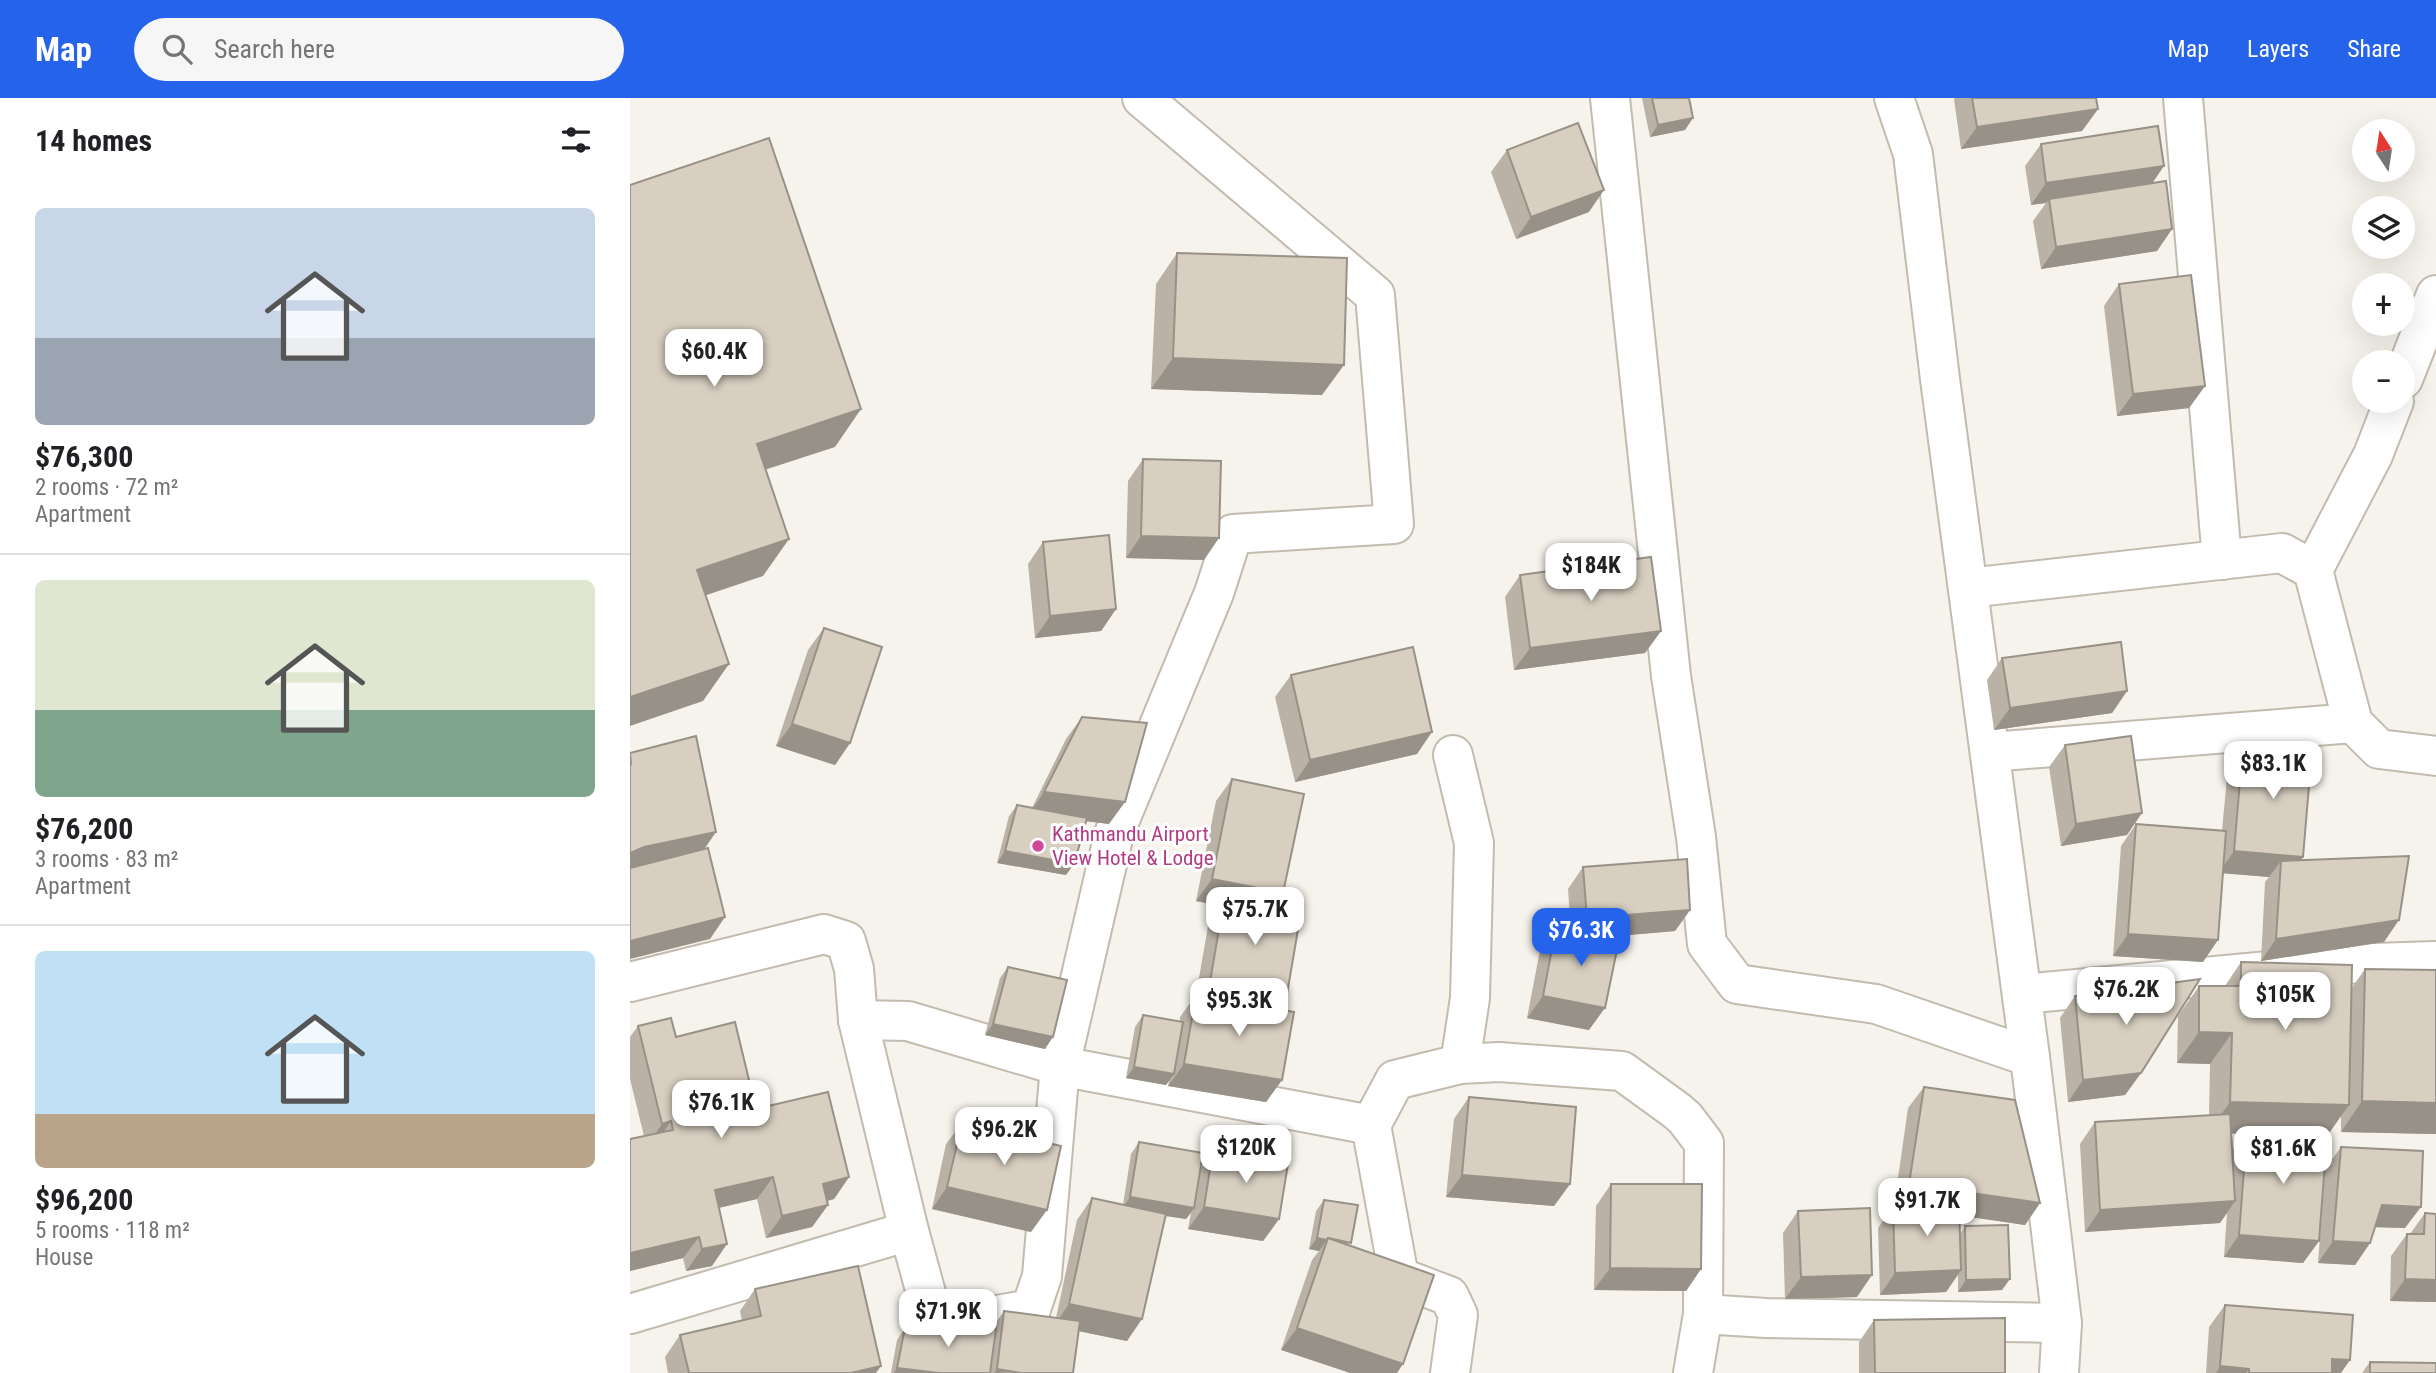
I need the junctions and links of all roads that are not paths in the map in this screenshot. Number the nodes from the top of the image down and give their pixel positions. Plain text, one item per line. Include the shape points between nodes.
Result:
1 (1142, 98) edge
2 (1610, 98) edge
3 (1894, 98) edge
4 (2183, 98) edge
5 (2436, 295) edge
6 (2414, 350) edge
7 (2389, 413) edge
8 (2222, 560) junction
9 (2313, 570) junction
10 (1968, 589) junction
11 (2353, 723) junction
12 (1990, 752) junction
13 (1453, 755) dead end
14 (2436, 756) edge
15 (2436, 961) edge
16 (630, 982) edge
17 (2022, 994) junction
18 (858, 1020) junction
19 (2030, 1057) junction
20 (1460, 1064) junction
21 (1060, 1066) junction
22 (1371, 1125) junction
23 (909, 1231) junction
24 (630, 1314) edge
25 (1703, 1314) junction
26 (2063, 1323) junction
27 (1450, 1373) edge
28 (1693, 1373) edge
29 (2059, 1373) edge

1 - 21 street via 1375,295 1394,524 1233,534 1214,593 1114,834
2 - 19 street via 1671,676 1707,944 1737,984 1876,1004
3 - 10 street via 1913,154
4 - 8 street
5 - 6 street
7 - 9 street via 2373,455
8 - 9 street via 2282,552
8 - 10 street
9 - 11 street
10 - 12 street
11 - 12 street
11 - 14 street via 2379,749
12 - 17 street
13 - 20 street via 1475,843 1470,998
15 - 17 street via 2341,964
16 - 18 street via 824,934 846,941 854,968
17 - 19 street
18 - 21 street via 908,1021
18 - 23 street
19 - 26 street
20 - 22 street via 1395,1080
20 - 25 street via 1499,1062 1622,1071 1685,1118 1704,1143
21 - 22 street
21 - 23 street via 1042,1276 1031,1309 935,1326
22 - 27 street via 1399,1277 1449,1296 1458,1315
23 - 24 street
25 - 26 street
25 - 28 street
26 - 29 street

